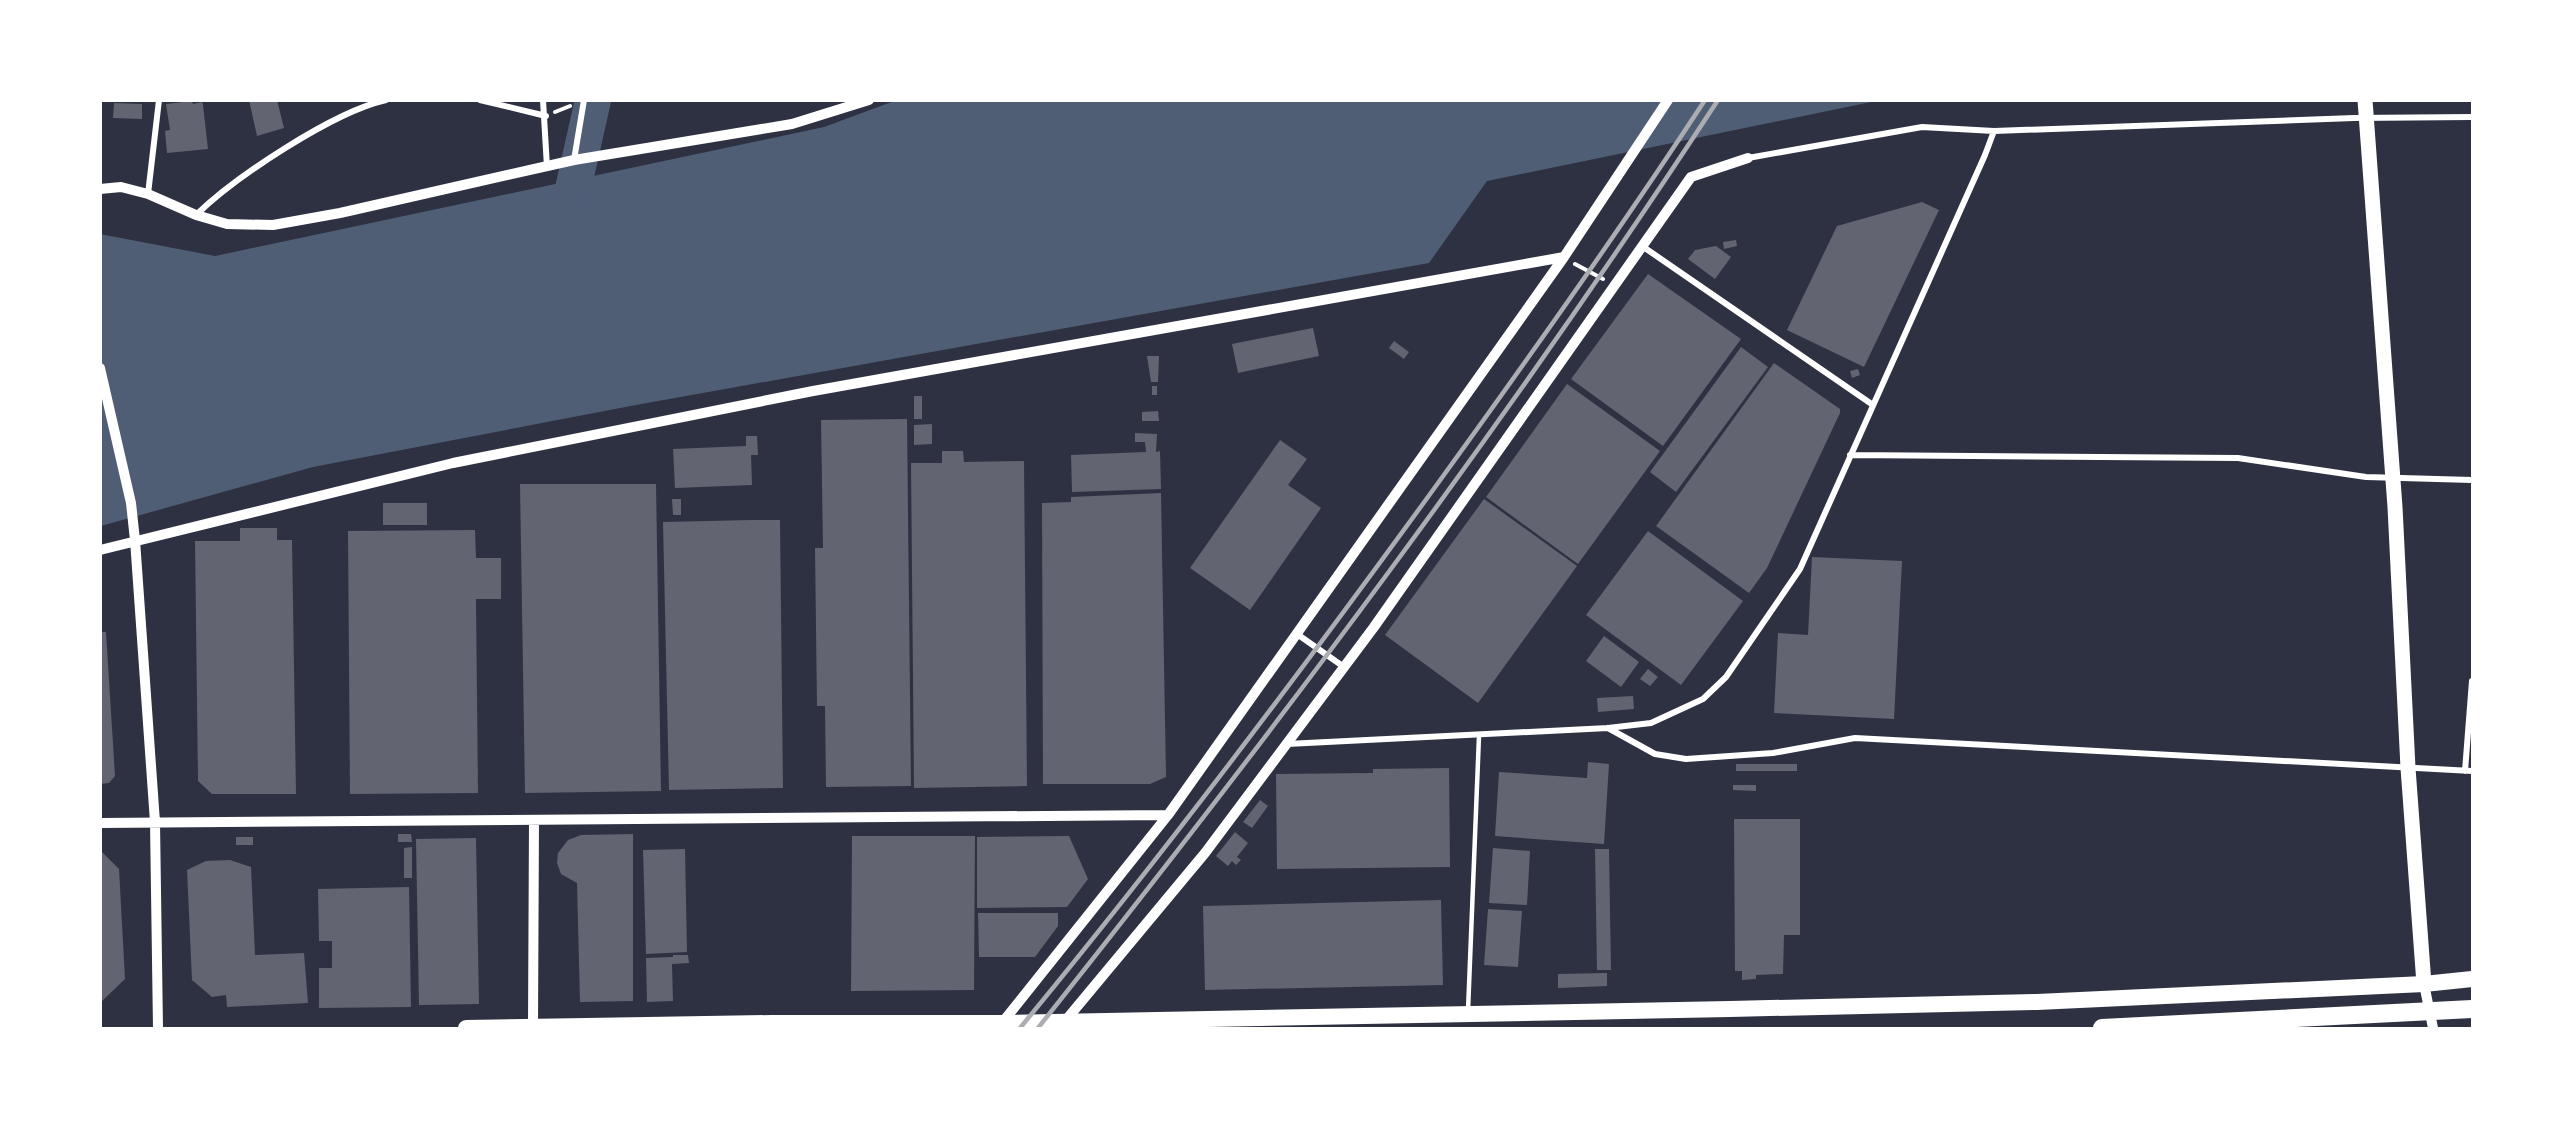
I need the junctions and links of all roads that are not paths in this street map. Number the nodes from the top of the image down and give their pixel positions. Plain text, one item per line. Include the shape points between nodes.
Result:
1 (159, 100) edge
2 (386, 100) edge
3 (480, 100) edge
4 (543, 100) edge
5 (584, 100) edge
6 (869, 100) edge
7 (1668, 100) edge
8 (2365, 100) edge
9 (546, 116) junction
10 (2472, 117) edge
11 (2366, 118) junction
12 (1994, 131) junction
13 (1748, 158) joint
14 (574, 159) junction
15 (548, 166) junction
16 (100, 189) edge
17 (148, 194) junction
18 (196, 214) junction
19 (1642, 246) junction
20 (1564, 257) junction
21 (100, 368) edge
22 (1873, 405) junction
23 (1850, 455) junction
24 (2392, 478) junction
25 (2472, 480) edge
26 (135, 540) junction
27 (100, 550) edge
28 (1297, 634) junction
29 (1344, 667) junction
30 (2472, 681) edge
31 (1608, 728) junction
32 (1479, 736) junction
33 (1286, 744) junction
34 (2408, 768) junction
35 (2469, 771) edge
36 (1168, 815) junction
37 (534, 820) junction
38 (156, 822) junction
39 (100, 823) edge
40 (2472, 979) edge
41 (2424, 984) junction
42 (2472, 1009) edge
43 (1468, 1014) junction
44 (1066, 1020) junction
45 (1002, 1023) junction
46 (533, 1027) junction
47 (158, 1029) edge
48 (466, 1029) edge
49 (2102, 1029) edge
50 (2433, 1029) edge

1 - 17 street
2 - 18 street via 298,141 213,198
3 - 9 street
4 - 9 street
5 - 14 street
6 - 14 street via 792,124
7 - 20 street
8 - 11 main road
9 - 15 street
10 - 11 street
11 - 12 street
11 - 24 main road
12 - 13 street via 1922,127
12 - 22 street
13 - 19 street via 1691,177
14 - 15 street
15 - 18 street via 273,225 227,224
16 - 17 street via 121,187
17 - 18 street
19 - 22 street
19 - 29 street
20 - 26 street via 790,396 453,463
20 - 28 street
21 - 26 street via 131,503
22 - 23 street
23 - 24 street via 2238,458
23 - 31 street via 1800,569 1726,677 1703,699 1651,723
24 - 25 street
24 - 34 main road
26 - 27 street
26 - 38 street
28 - 29 street
28 - 36 street
29 - 33 street
30 - 35 street
31 - 32 street
31 - 34 street via 1655,754 1686,759 1773,753 1855,738
32 - 33 street
32 - 43 lane
33 - 44 street via 1205,853
34 - 35 street
34 - 41 main road
36 - 37 street
36 - 45 street
37 - 38 street
37 - 46 street
38 - 39 street
38 - 47 street
40 - 41 highway
41 - 43 highway via 2037,1002
41 - 50 street
42 - 49 highway
43 - 44 highway
44 - 45 highway
45 - 46 highway
46 - 48 highway

